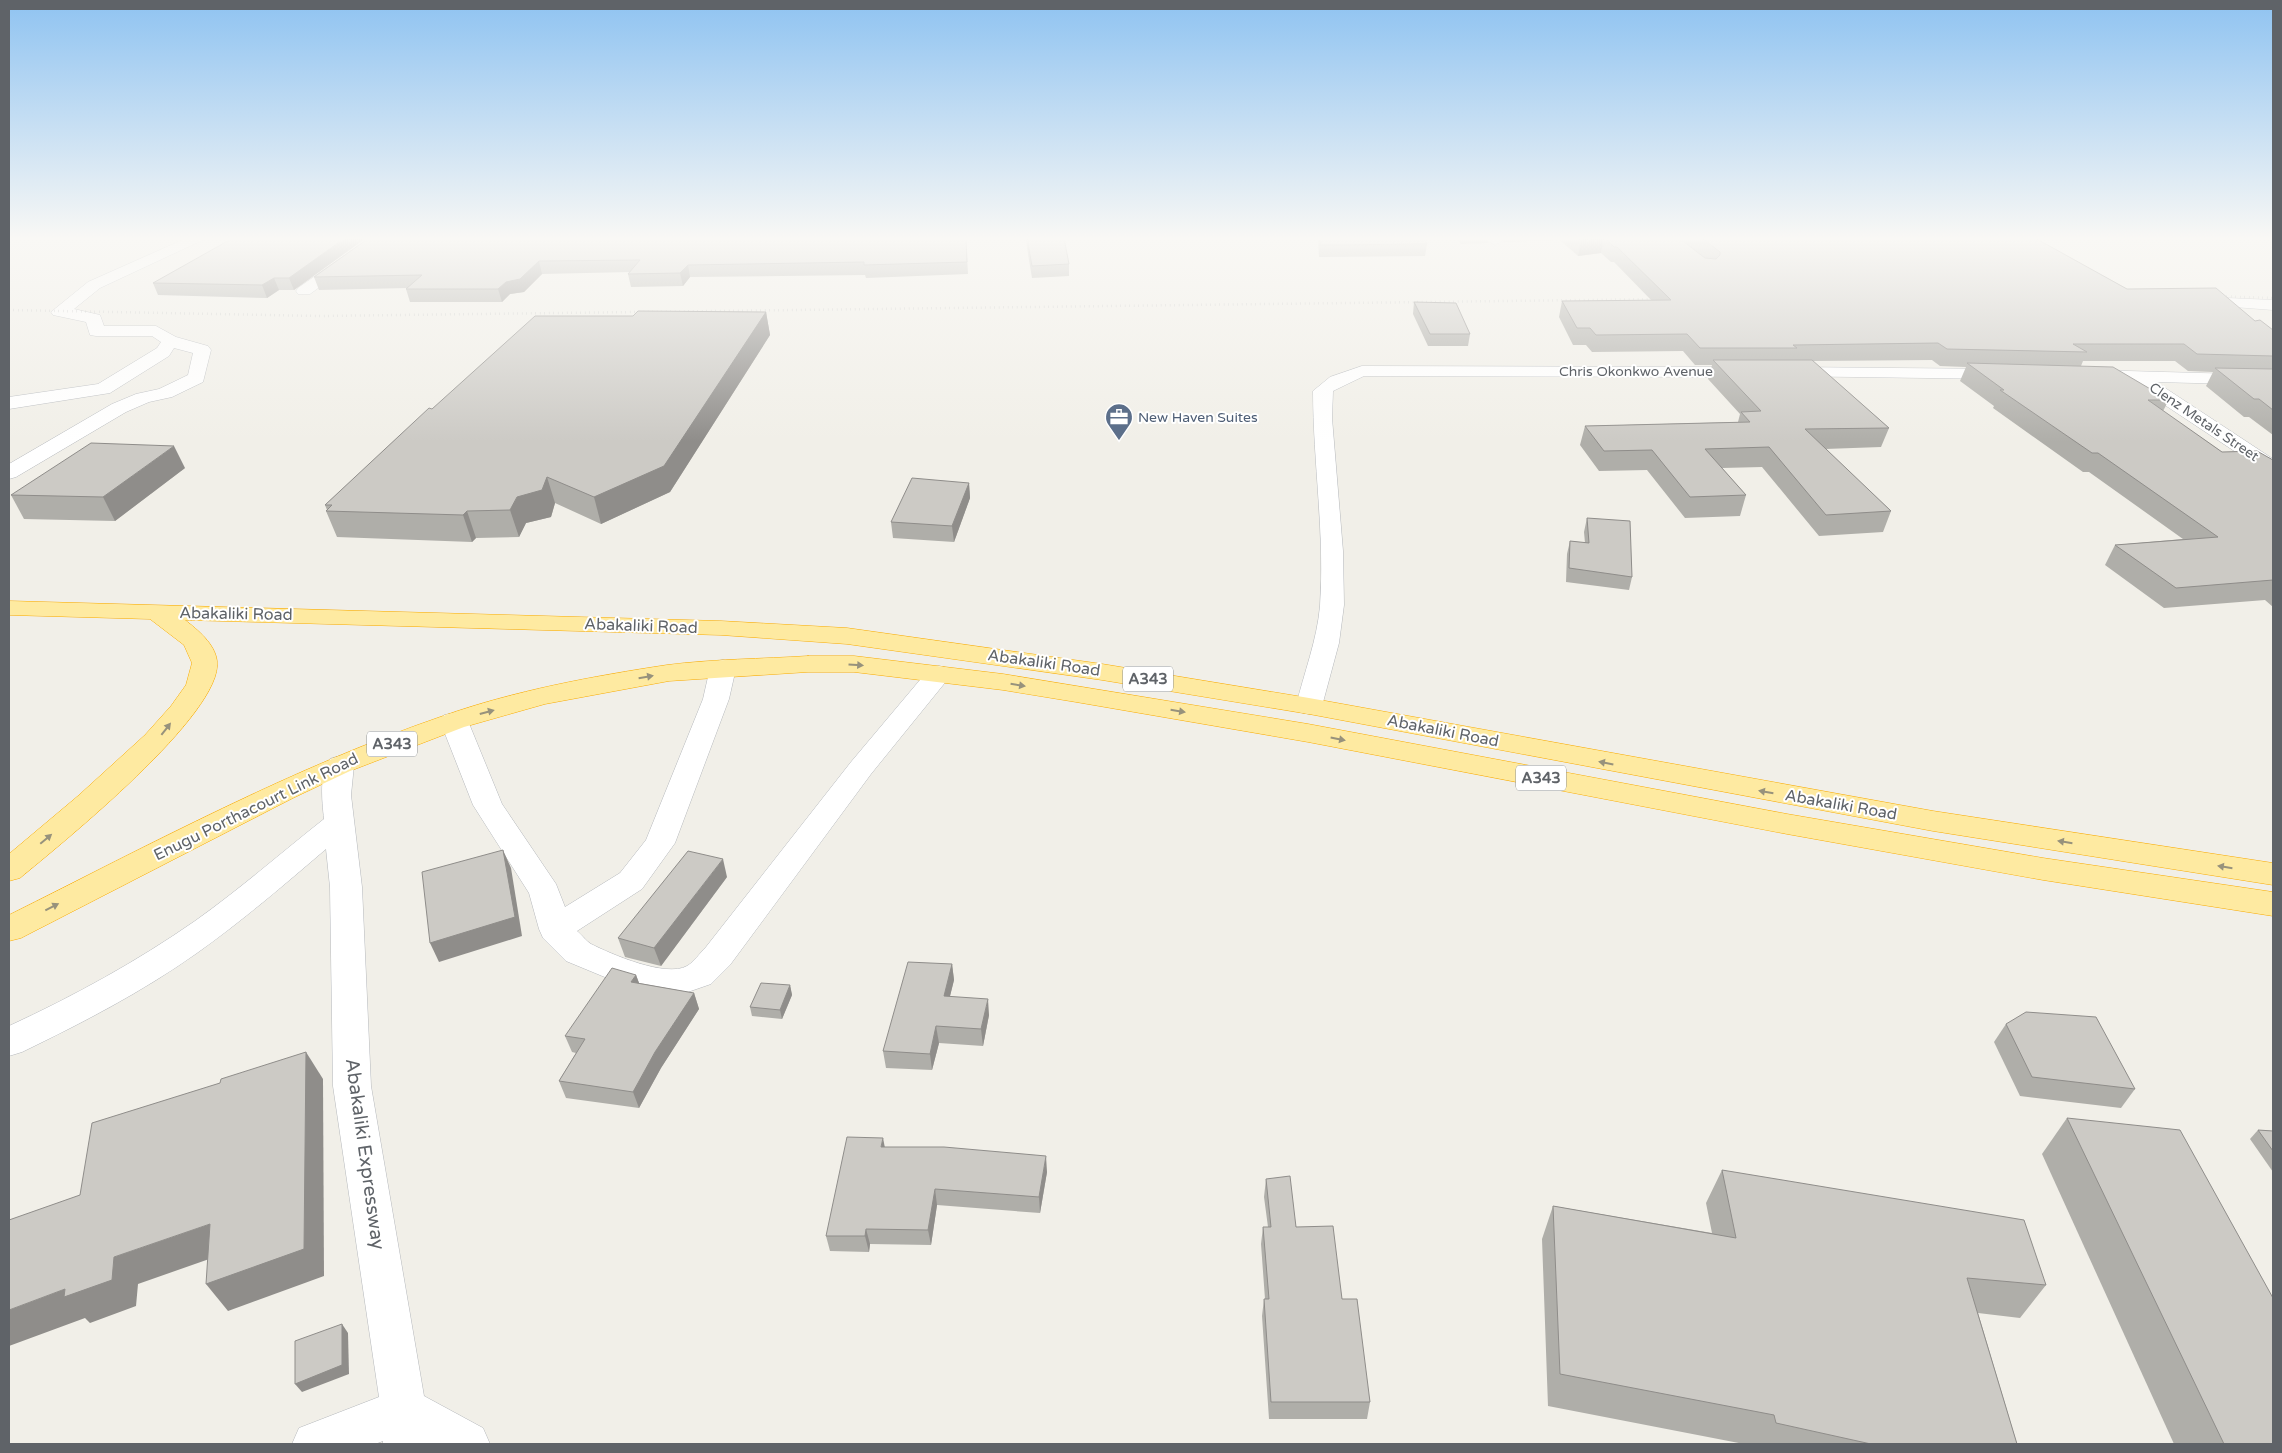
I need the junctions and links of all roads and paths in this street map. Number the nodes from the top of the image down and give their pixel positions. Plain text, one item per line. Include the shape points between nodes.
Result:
1 (67, 306) edge
2 (2230, 306) edge
3 (2243, 319) edge
4 (170, 340) junction
5 (2021, 374) edge
6 (2068, 375) edge
7 (2134, 376) junction
8 (2273, 380) edge
9 (9, 403) edge
10 (2273, 468) edge
11 (9, 473) edge
12 (9, 608) edge
13 (156, 612) junction
14 (808, 664) joint
15 (723, 668) junction
16 (939, 674) junction
17 (1308, 706) junction
18 (454, 721) junction
19 (340, 765) junction
20 (338, 823) junction
21 (9, 870) edge
22 (2272, 897) edge
23 (9, 928) edge
24 (555, 929) junction
25 (9, 1042) edge
26 (405, 1427) edge
27 (315, 1444) edge
28 (467, 1444) edge

1 - 4 street via 59,312 94,319 96,331 156,330
2 - 3 street
4 - 9 street via 163,352 103,389
4 - 11 street via 202,350 198,378 120,408
5 - 17 street, Chris Okonkwo Avenue via 1362,371 1339,379 1322,391 1332,606
6 - 7 street
7 - 8 street
7 - 10 street, Clenz Metals Street
12 - 13 highway, Abakaliki Road / A343
13 - 17 highway, Abakaliki Road / A343 via 721,628 848,636 1082,669
21 -> 13 highway via 160,736 202,678 205,663 201,652 187,633
14 - 15 highway, Enugu Porthacourt Link Road / A343
14 -> 16 highway, Abakaliki Road / A343 via 854,664
18 -> 15 highway, Enugu Porthacourt Link Road / A343 via 542,697 611,683
15 - 24 street via 716,699 660,843 631,881
16 -> 22 highway, Abakaliki Road / A343 via 1308,733 2034,867
16 - 24 street via 861,768 733,938 699,975 679,982 636,976 578,952
22 -> 17 highway, Abakaliki Road / A343 via 1933,821
18 - 19 highway, Enugu Porthacourt Link Road / A343
18 - 24 street via 488,804 545,892
19 - 20 street, Abakaliki Expressway via 336,794
23 -> 19 highway, Enugu Porthacourt Link Road / A343
20 - 25 street via 192,940 68,1015
20 - 26 street, Abakaliki Expressway via 346,887 352,1086
26 - 27 street
26 - 28 street

